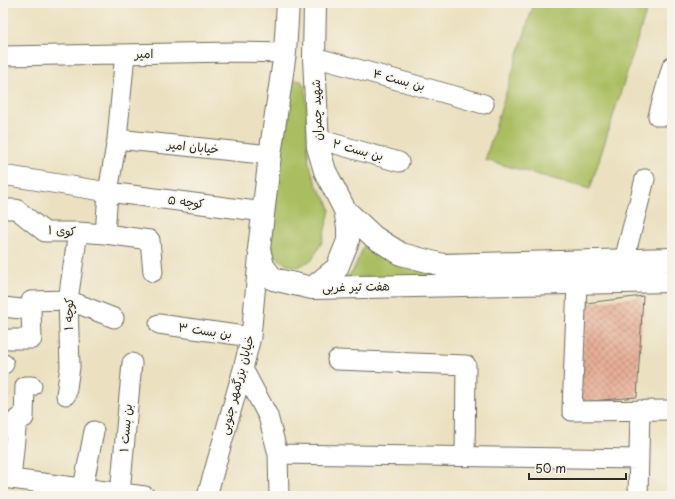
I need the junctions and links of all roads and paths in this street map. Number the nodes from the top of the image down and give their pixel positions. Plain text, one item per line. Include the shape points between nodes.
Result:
1 (288, 3) edge
2 (315, 3) edge
3 (285, 53) junction
4 (125, 54) junction
5 (3, 56) edge
6 (314, 57) junction
7 (672, 66) edge
8 (484, 104) dead end
9 (665, 116) edge
10 (117, 138) junction
11 (318, 139) junction
12 (270, 155) junction
13 (399, 162) dead end
14 (3, 175) edge
15 (645, 180) dead end
16 (108, 192) junction
17 (3, 209) edge
18 (345, 210) junction
19 (264, 212) junction
20 (78, 232) junction
21 (105, 234) junction
22 (259, 249) junction
23 (672, 259) edge
24 (624, 260) junction
25 (153, 272) dead end
26 (672, 281) edge
27 (577, 283) junction
28 (312, 288) junction
29 (68, 300) junction
30 (31, 306) junction
31 (3, 307) edge
32 (114, 318) dead end
33 (160, 324) dead end
34 (251, 337) junction
35 (9, 339) dead end
36 (337, 360) dead end
37 (132, 364) dead end
38 (243, 369) junction
39 (32, 386) dead end
40 (66, 395) dead end
41 (640, 410) junction
42 (672, 410) edge
43 (94, 431) dead end
44 (278, 454) junction
45 (465, 457) junction
46 (639, 458) junction
47 (7, 478) edge
48 (83, 488) junction
49 (120, 493) junction
50 (145, 496) edge
51 (207, 496) edge
52 (279, 496) edge
53 (638, 496) edge

1 - 3 main road
2 - 6 main road, شهید چمران
3 - 4 street, امیر
3 - 6 main road
3 - 12 main road, هفت تیر غربی
4 - 5 street, امیر
4 - 10 street
6 - 8 street, بن بست ۴
6 - 11 main road, شهید چمران
7 - 9 street
10 - 12 street, خیابان امیر
10 - 16 street
11 - 13 street, بن بست ۲
11 - 18 main road, شهید چمران via 325,171
12 - 19 main road, هفت تیر غربی
14 - 16 street
15 - 24 street
16 - 19 street, کوچه ۵
16 - 21 street
17 - 20 street, کوی ۱ via 16,209 45,232
18 - 24 main road via 374,237 401,254 443,265
18 - 28 main road via 348,241 337,268
19 - 22 main road, هفت تیر غربی
20 - 21 street, کوی ۱
20 - 29 street, کوچه ۱
21 - 25 street via 150,240
22 - 28 main road, هفت تیر غربی via 263,266 273,279
22 - 34 street, خیابان بزرگمهر جنوبی
23 - 24 main road
26 - 27 main road, هفت تیر غربی
27 - 28 main road, هفت تیر غربی
27 - 41 street via 572,411
29 - 30 street
29 - 32 street
29 - 40 street, کوچه ۱ via 70,367
30 - 31 street
30 - 35 street via 32,339
33 - 34 street, بن بست ۳
34 - 38 street, خیابان بزرگمهر جنوبی
36 - 45 street via 466,365
37 - 49 street, بن بست ۱
38 - 44 street via 268,416
38 - 51 street, خیابان بزرگمهر جنوبی
39 - 47 street via 25,386 24,418 18,419
41 - 42 street
41 - 46 street
43 - 48 street
44 - 45 street
44 - 52 street
45 - 46 street
46 - 53 street
47 - 48 street
48 - 49 street
49 - 50 street

